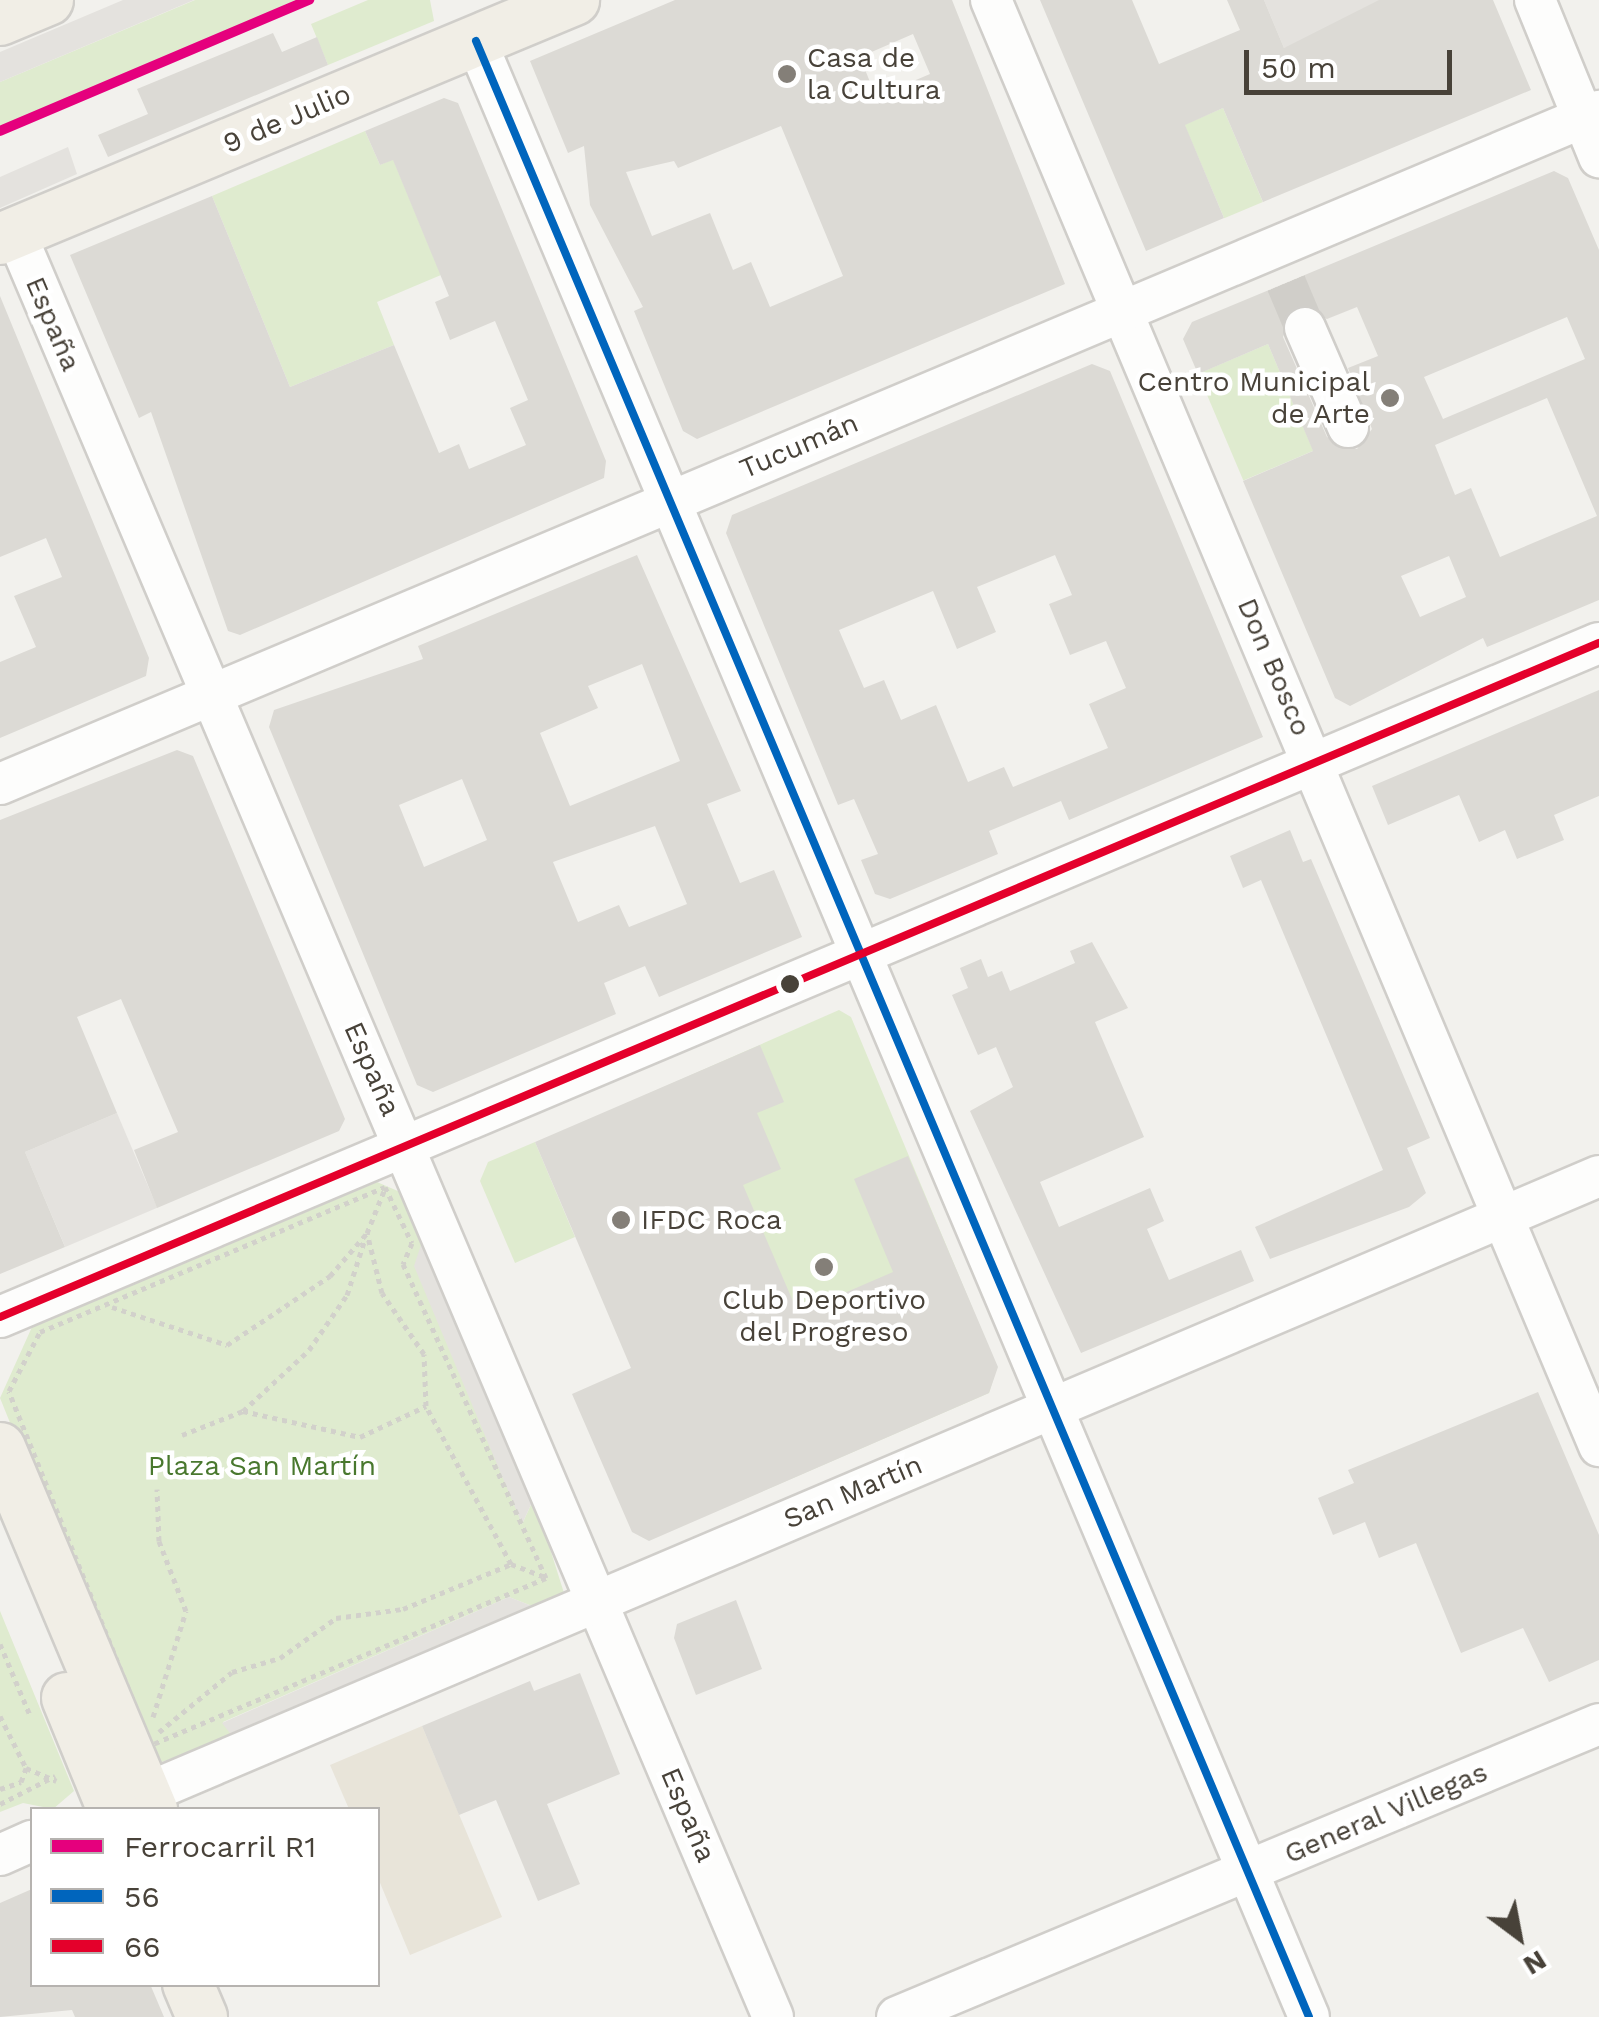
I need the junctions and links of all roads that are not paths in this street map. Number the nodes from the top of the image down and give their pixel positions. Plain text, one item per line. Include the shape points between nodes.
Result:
1 (48, 0) edge
2 (574, 0) edge
3 (991, 0) edge
4 (1535, 0) edge
5 (0, 20) edge
6 (476, 41) junction
7 (1591, 114) edge
8 (1599, 157) edge
9 (7, 236) edge
10 (1122, 312) junction
11 (1306, 328) tunnel mouth
12 (1348, 428) dead end
13 (665, 502) junction
14 (1599, 642) edge
15 (208, 696) junction
16 (1316, 764) junction
17 (0, 784) edge
18 (861, 957) junction
19 (405, 1146) junction
20 (1599, 1176) edge
21 (1503, 1216) junction
22 (0, 1318) edge
23 (1050, 1407) junction
24 (1599, 1446) edge
25 (0, 1448) edge
26 (0, 1536) edge
27 (598, 1603) junction
28 (1599, 1724) edge
29 (126, 1806) edge
30 (30, 1842) edge
31 (0, 1855) edge
32 (1246, 1872) junction
33 (189, 1987) edge
34 (226, 1987) edge
35 (202, 2017) edge
36 (238, 2017) edge
37 (773, 2017) edge
38 (897, 2017) edge
39 (1309, 2017) edge

1 - 5 main road
2 - 6 main road, 9 de Julio
3 - 10 street, Don Bosco
4 - 7 street
6 - 9 main road, 9 de Julio
6 - 13 street
7 - 8 street
7 - 10 street, Tucumán via 1279,266
9 - 15 street, España
10 - 13 street, Tucumán
10 - 16 street, Don Bosco
11 - 12 street
13 - 15 street, Tucumán
13 - 18 street
14 - 16 street
15 - 17 street, Tucumán
15 - 19 street, España
16 - 18 street
16 - 21 street, Don Bosco
18 - 19 street
18 - 23 street
19 - 22 street
19 - 27 street, España
20 - 21 street, San Martín
21 - 23 street, San Martín
21 - 24 street, Don Bosco
23 - 27 street, San Martín
23 - 32 street
25 - 29 main road
26 - 29 main road
27 - 29 street, San Martín
27 - 37 street, España
28 - 32 street, General Villegas
30 - 31 street
32 - 38 street, General Villegas
32 - 39 street
33 - 35 main road
34 - 36 main road

